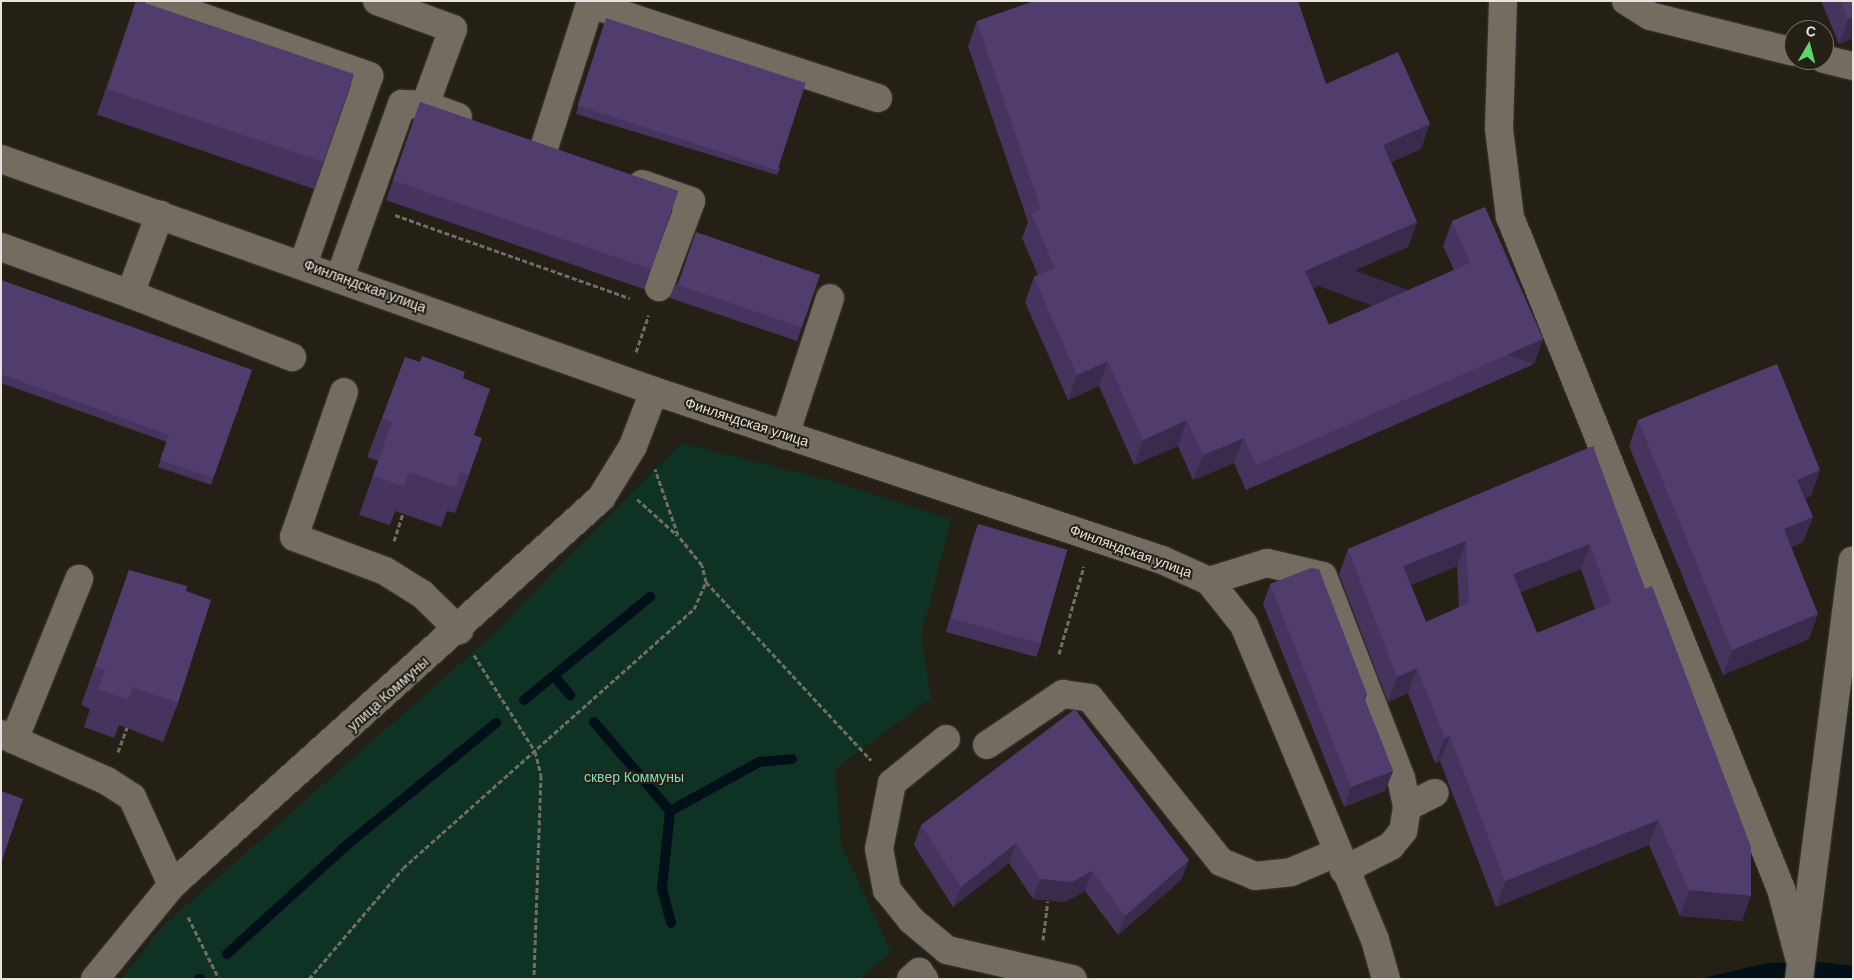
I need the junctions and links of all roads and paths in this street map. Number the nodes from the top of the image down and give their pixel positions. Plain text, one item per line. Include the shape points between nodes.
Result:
1 (378, 1) edge
2 (1503, 1) edge
3 (1626, 1) edge
4 (159, 2) edge
5 (1784, 50) edge
6 (1834, 61) edge
7 (1853, 66) edge
8 (878, 98) dead end
9 (425, 105) junction
10 (480, 125) edge
11 (517, 138) edge
12 (544, 148) junction
13 (572, 158) edge
14 (1, 159) edge
15 (618, 175) edge
16 (366, 205) junction
17 (160, 214) junction
18 (1, 247) edge
19 (303, 264) junction
20 (340, 277) junction
21 (130, 294) junction
22 (655, 296) joint
23 (830, 298) dead end
24 (634, 299) dead end
25 (636, 352) dead end
26 (292, 357) dead end
27 (654, 391) junction
28 (344, 392) dead end
29 (785, 435) junction
30 (653, 463) dead end
31 (633, 497) dead end
32 (678, 535) junction
33 (1093, 537) junction
34 (1853, 560) edge
35 (80, 579) dead end
36 (1209, 581) junction
37 (706, 582) junction
38 (458, 630) junction
39 (1059, 654) dead end
40 (8, 737) edge
41 (946, 739) dead end
42 (987, 745) dead end
43 (535, 750) junction
44 (892, 783) junction
45 (1435, 793) dead end
46 (1407, 807) junction
47 (1340, 861) junction
48 (172, 884) junction
49 (1048, 901) edge
50 (1044, 933) dead end
51 (1799, 968) edge
52 (95, 979) edge
53 (220, 979) edge
54 (309, 979) edge
55 (534, 979) edge
56 (911, 979) edge
57 (924, 979) edge
58 (1073, 979) edge
59 (1386, 979) edge

1 - 9 street via 453,29
2 - 51 street via 1499,129 1510,217 1780,889
3 - 5 street via 1650,16
4 - 19 street via 369,76
6 - 7 street
8 - 12 street via 590,4
9 - 10 street
9 - 16 street via 402,104
11 - 12 street
12 - 13 street
14 - 17 street, Финляндская улица
15 - 22 street via 691,201
16 - 20 street
16 - 24 path
17 - 19 street, Финляндская улица
17 - 21 street
18 - 21 street
19 - 20 street, Финляндская улица
20 - 27 street, Финляндская улица
21 - 26 street
22 - 25 path
23 - 29 street
27 - 29 street, Финляндская улица
27 - 38 street, улица Коммуны via 632,446 601,498
28 - 38 street via 294,537 385,571 422,594
29 - 33 street, Финляндская улица
30 - 32 path
31 - 32 path
32 - 37 path via 702,565
33 - 36 street, Финляндская улица
33 - 39 path
34 - 51 street
35 - 40 street
36 - 46 street via 1267,563 1323,576 1401,778
36 - 47 street, Финляндская улица via 1244,625
37 - 43 path via 694,609
37 - 44 path
38 - 43 path
38 - 48 street, улица Коммуны
40 - 48 street via 108,781 132,798
41 - 44 street
42 - 47 street via 1063,694 1090,698 1222,862 1255,876
43 - 54 path via 403,868
43 - 55 path via 541,775
44 - 58 street via 879,849 887,890 911,920 947,950
45 - 46 street
46 - 47 street via 1403,831 1391,846
47 - 59 street, Финляндская улица via 1375,940
48 - 52 street, улица Коммуны
48 - 53 path
49 - 50 path
56 - 57 street via 919,972

